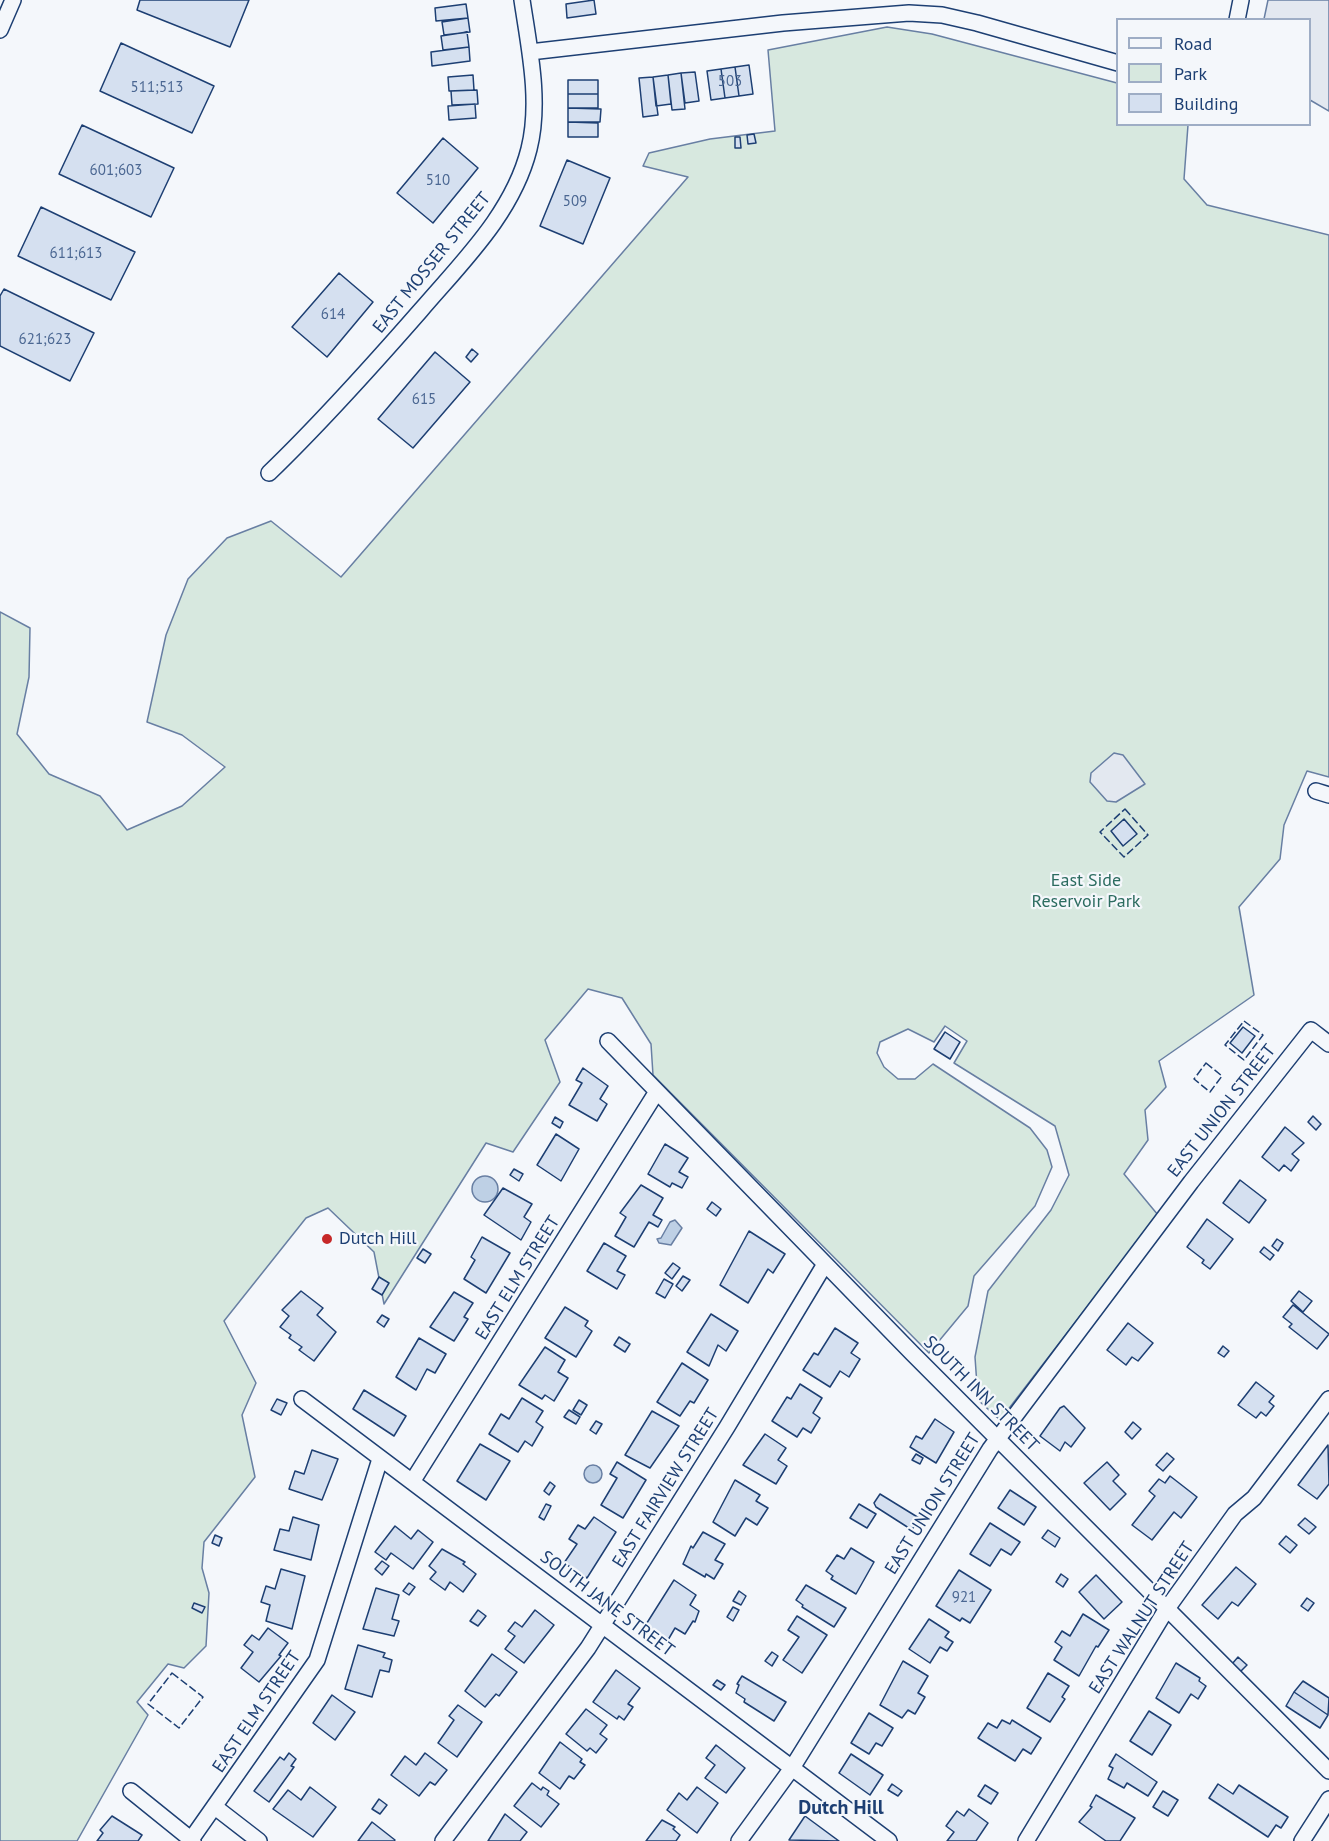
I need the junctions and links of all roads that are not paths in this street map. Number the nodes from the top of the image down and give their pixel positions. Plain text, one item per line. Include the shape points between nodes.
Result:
1 (13, 0) edge
2 (522, 0) edge
3 (1241, 0) edge
4 (1236, 18) edge
5 (0, 30) edge
6 (530, 52) junction
7 (1116, 62) edge
8 (269, 473) dead end
9 (608, 1041) dead end
10 (1329, 1044) edge
11 (656, 1093) junction
12 (825, 1264) junction
13 (302, 1399) dead end
14 (1329, 1399) edge
15 (998, 1438) junction
16 (380, 1459) junction
17 (412, 1482) junction
18 (1166, 1610) junction
19 (602, 1627) junction
20 (792, 1768) junction
21 (1329, 1771) edge
22 (131, 1791) dead end
23 (1329, 1799) edge
24 (215, 1807) junction
25 (192, 1840) edge
26 (259, 1841) edge
27 (443, 1841) edge
28 (739, 1841) edge
29 (889, 1841) edge
30 (1026, 1841) edge
31 (1302, 1841) edge

1 - 5 street
2 - 6 street, EAST MOSSER STREET
3 - 4 street
6 - 7 street via 909,13 977,23
6 - 8 street, EAST MOSSER STREET via 534,113 530,148 509,199 486,233 377,361
9 - 11 street, SOUTH INN STREET
10 - 15 street, EAST UNION STREET via 1311,1030
11 - 12 street, SOUTH INN STREET
11 - 17 street, EAST ELM STREET
12 - 15 street, SOUTH INN STREET
12 - 19 street, EAST FAIRVIEW STREET
13 - 16 street, SOUTH JANE STREET
14 - 18 street, EAST WALNUT STREET via 1254,1498 1235,1514
15 - 18 street, SOUTH INN STREET
15 - 20 street, EAST UNION STREET
16 - 17 street, SOUTH JANE STREET
16 - 24 street, EAST ELM STREET via 317,1660
17 - 19 street, SOUTH JANE STREET
18 - 21 street, SOUTH INN STREET
18 - 30 street, EAST WALNUT STREET
19 - 20 street, SOUTH JANE STREET
19 - 27 street, EAST FAIRVIEW STREET
20 - 28 street, EAST UNION STREET
20 - 29 street, SOUTH JANE STREET
22 - 25 street
23 - 31 street
24 - 25 street, EAST ELM STREET
24 - 26 street

